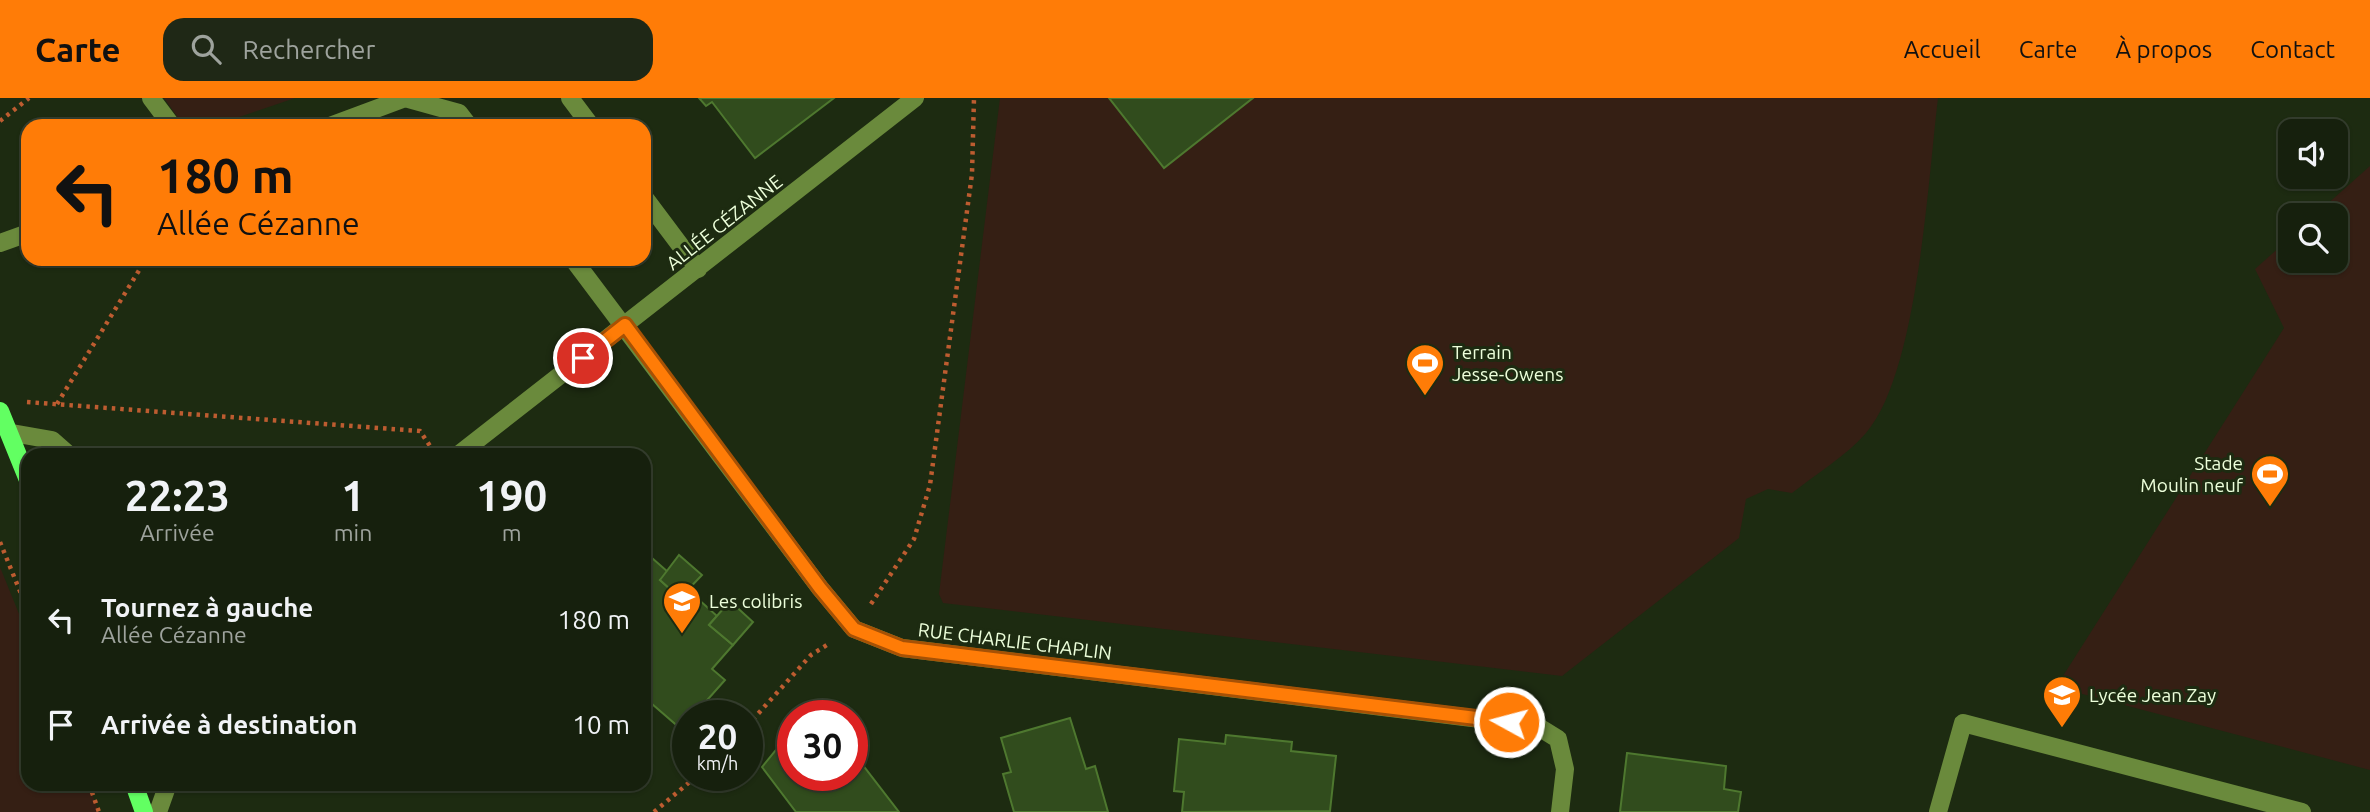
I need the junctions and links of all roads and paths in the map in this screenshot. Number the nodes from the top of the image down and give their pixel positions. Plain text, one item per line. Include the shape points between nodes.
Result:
1 (29, 98) edge
2 (151, 98) edge
3 (570, 98) edge
4 (915, 98) edge
5 (974, 98) edge
6 (167, 119) edge
7 (349, 119) edge
8 (464, 119) edge
9 (586, 119) edge
10 (0, 121) edge
11 (651, 206) edge
12 (21, 236) edge
13 (0, 243) edge
14 (142, 266) edge
15 (579, 266) edge
16 (698, 269) junction
17 (625, 325) junction
18 (23, 402) dead end
19 (57, 404) junction
20 (0, 411) edge
21 (12, 433) junction
22 (61, 448) edge
23 (431, 448) edge
24 (467, 448) edge
25 (21, 459) edge
26 (0, 542) edge
27 (21, 594) edge
28 (854, 629) junction
29 (763, 708) edge
30 (92, 791) edge
31 (136, 791) edge
32 (166, 791) edge
33 (679, 791) edge
34 (99, 812) edge
35 (144, 812) edge
36 (158, 812) edge
37 (653, 812) edge
38 (1560, 812) edge
39 (1938, 812) edge
40 (2302, 812) edge

1 - 10 path
2 - 6 street
3 - 9 street
4 - 16 street, ALLÉE CÉZANNE
5 - 28 path via 971,174 930,485 914,539
7 - 8 street via 405,98 459,113
11 - 16 street
12 - 13 street
14 - 19 path
15 - 17 street, RUE CHARLIE CHAPLIN
16 - 17 street, ALLÉE CÉZANNE
17 - 24 street, ALLÉE CÉZANNE
17 - 28 street, RUE CHARLIE CHAPLIN
18 - 19 path
19 - 23 path via 420,431
20 - 21 main road
21 - 22 street via 52,440
21 - 25 main road
26 - 27 path
28 - 29 path via 811,655
28 - 38 street, RUE CHARLIE CHAPLIN via 902,648 1537,726 1558,739 1565,769
30 - 34 path
31 - 35 main road
32 - 36 street
33 - 37 path
39 - 40 street via 1963,723

